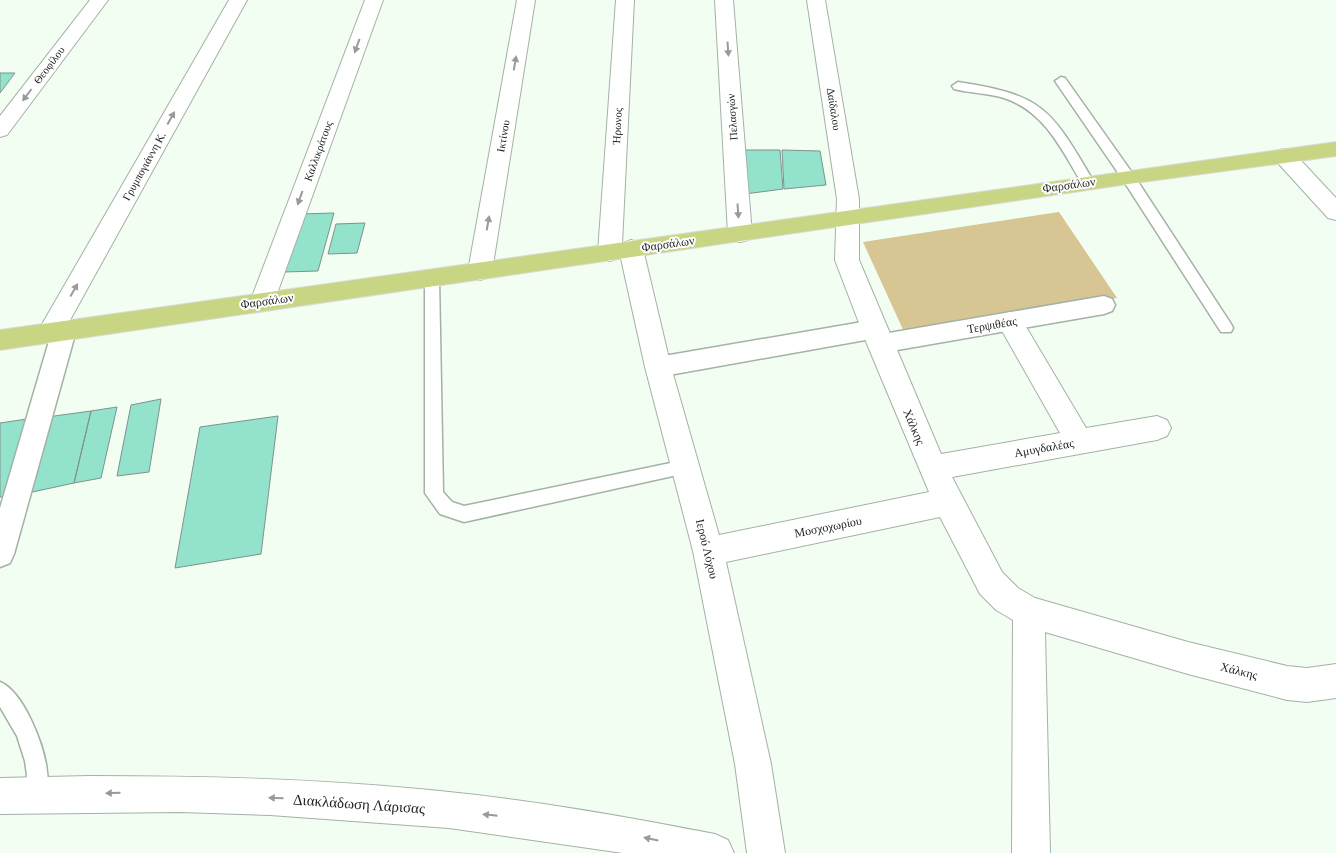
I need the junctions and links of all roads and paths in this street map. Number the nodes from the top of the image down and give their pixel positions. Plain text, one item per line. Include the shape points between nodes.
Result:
1 (99, 0) edge
2 (238, 0) edge
3 (374, 0) edge
4 (526, 0) edge
5 (625, 0) edge
6 (724, 0) edge
7 (816, 0) edge
8 (1061, 80) dead end
9 (958, 86) dead end
10 (0, 130) edge
11 (1336, 150) edge
12 (1284, 156) junction
13 (1128, 177) junction
14 (1088, 182) junction
15 (1336, 212) edge
16 (848, 218) junction
17 (740, 234) junction
18 (621, 251) junction
19 (480, 271) junction
20 (432, 278) junction
21 (262, 302) junction
22 (1104, 305) dead end
23 (1010, 322) junction
24 (1226, 328) dead end
25 (57, 332) junction
26 (877, 337) junction
27 (0, 340) edge
28 (658, 367) junction
29 (1157, 428) dead end
30 (1079, 442) junction
31 (685, 467) junction
32 (932, 468) junction
33 (948, 502) junction
34 (708, 551) junction
35 (0, 554) edge
36 (1029, 612) junction
37 (1336, 681) edge
38 (0, 692) edge
39 (17, 796) edge
40 (715, 853) edge
41 (766, 853) edge
42 (1031, 853) edge

1 -> 10 street, Θεοφίλου
25 -> 2 street, Γρυμπογιάννη Κ.
3 -> 21 street, Καλλικράτους
19 -> 4 street, Ικτίνου
5 - 18 street, Ήρωνος
6 -> 17 street, Πελασγών
7 - 16 street, Δαίδαλου via 845,178
8 - 13 lane
9 - 14 lane via 997,92 1037,110 1050,124
11 - 12 main road, Φαρσάλων
12 - 13 main road, Φαρσάλων
12 - 15 street
13 - 14 main road, Φαρσάλων
13 - 24 lane
14 - 16 main road, Φαρσάλων
16 - 17 main road, Φαρσάλων
16 - 26 street, Χάλκης via 847,260
17 - 18 main road, Φαρσάλων
18 - 19 main road, Φαρσάλων
18 - 28 street, Ιερού Λόχου
19 - 20 main road, Φαρσάλων
20 - 21 main road, Φαρσάλων
20 - 31 lane via 434,493 451,512 464,514
21 - 25 main road, Φαρσάλων
22 - 23 street, Τερψιθέας
23 - 26 street, Τερψιθέας
23 - 30 street
25 - 27 main road, Φαρσάλων
25 - 35 street
26 - 28 street, Τερψιθέας
26 - 32 street, Χάλκης
28 - 31 street, Ιερού Λόχου
29 - 30 street, Αμυγδαλέας
30 - 32 street, Αμυγδαλέας
31 - 34 street, Ιερού Λόχου
32 - 33 street, Χάλκης
33 - 34 street, Μοσχοχωρίου
33 - 36 street, Χάλκης via 991,583 1007,599
34 - 41 street, Ιερού Λόχου via 753,764
36 - 37 street, Χάλκης via 1287,683 1307,685
36 - 42 street
38 - 39 lane via 10,703 31,746 37,774
40 -> 39 street, Διακλάδωση Λάρισας via 628,834 408,806 197,794

